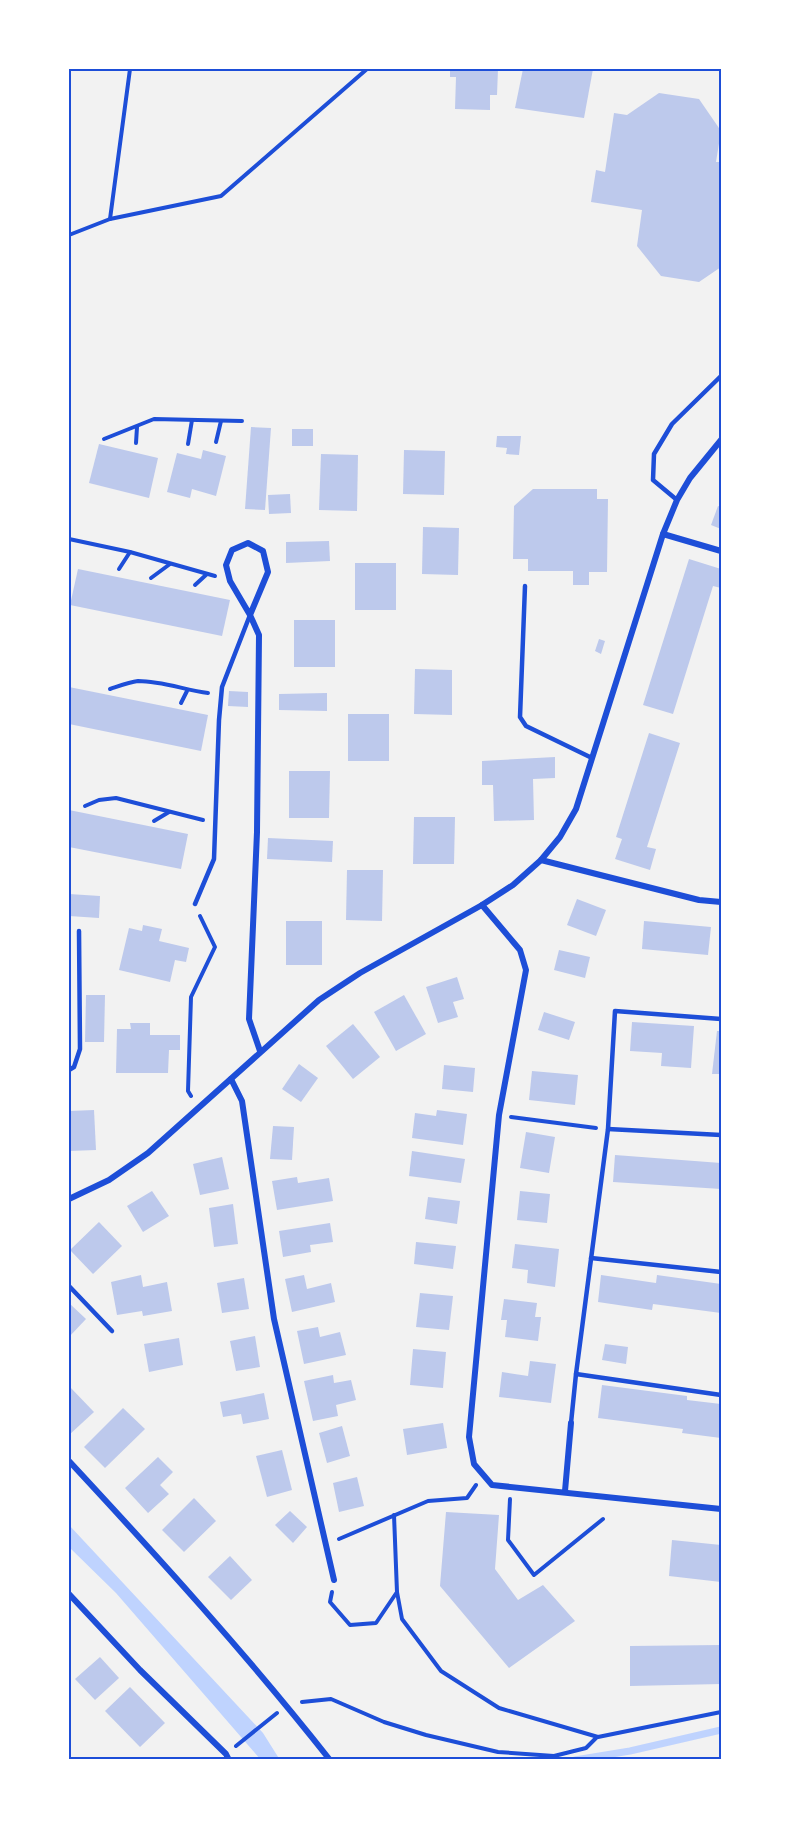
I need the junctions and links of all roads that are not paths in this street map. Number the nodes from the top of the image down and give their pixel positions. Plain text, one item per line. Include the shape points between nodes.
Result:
1 (721, 376) edge
2 (721, 440) edge
3 (676, 500) junction
4 (663, 534) junction
5 (721, 551) edge
6 (525, 586) dead end
7 (250, 615) junction
8 (592, 758) junction
9 (541, 860) junction
10 (721, 902) edge
11 (195, 904) road end
12 (482, 905) junction
13 (79, 931) dead end
14 (721, 1019) edge
15 (260, 1051) junction
16 (69, 1070) edge
17 (231, 1079) junction
18 (608, 1129) junction
19 (721, 1135) edge
20 (69, 1199) edge
21 (591, 1258) junction
22 (721, 1272) edge
23 (69, 1286) edge
24 (112, 1330) dead end
25 (576, 1374) junction
26 (721, 1395) edge
27 (571, 1423) joint
28 (69, 1461) edge
29 (565, 1491) junction
30 (721, 1509) edge
31 (334, 1580) road end
32 (69, 1594) edge
33 (228, 1757) edge
34 (330, 1760) edge

1 - 3 lane via 672,424 654,454 653,480
2 - 3 street
3 - 4 street
4 - 5 street
4 - 8 street
6 - 8 lane via 520,717 526,726
7 - 7 street via 268,572 263,551 248,543 232,550 226,565 230,581
7 - 11 lane via 222,687 214,859
7 - 15 street via 259,635 257,832 249,1019
8 - 9 street via 576,809
9 - 10 street via 699,900
9 - 12 street
12 - 15 street via 360,973 319,1000
12 - 29 street via 520,950 526,970 499,1115 469,1437 474,1464 492,1485
13 - 16 lane via 80,1049 74,1067
14 - 18 lane via 615,1011
15 - 17 street
17 - 20 street via 148,1152 109,1180
17 - 31 street via 242,1101 274,1319
18 - 19 lane
18 - 21 lane
21 - 22 lane
21 - 25 lane
23 - 24 lane
25 - 26 lane
25 - 27 lane
27 - 29 street
28 - 34 street via 189,1591
29 - 30 street
32 - 33 street

